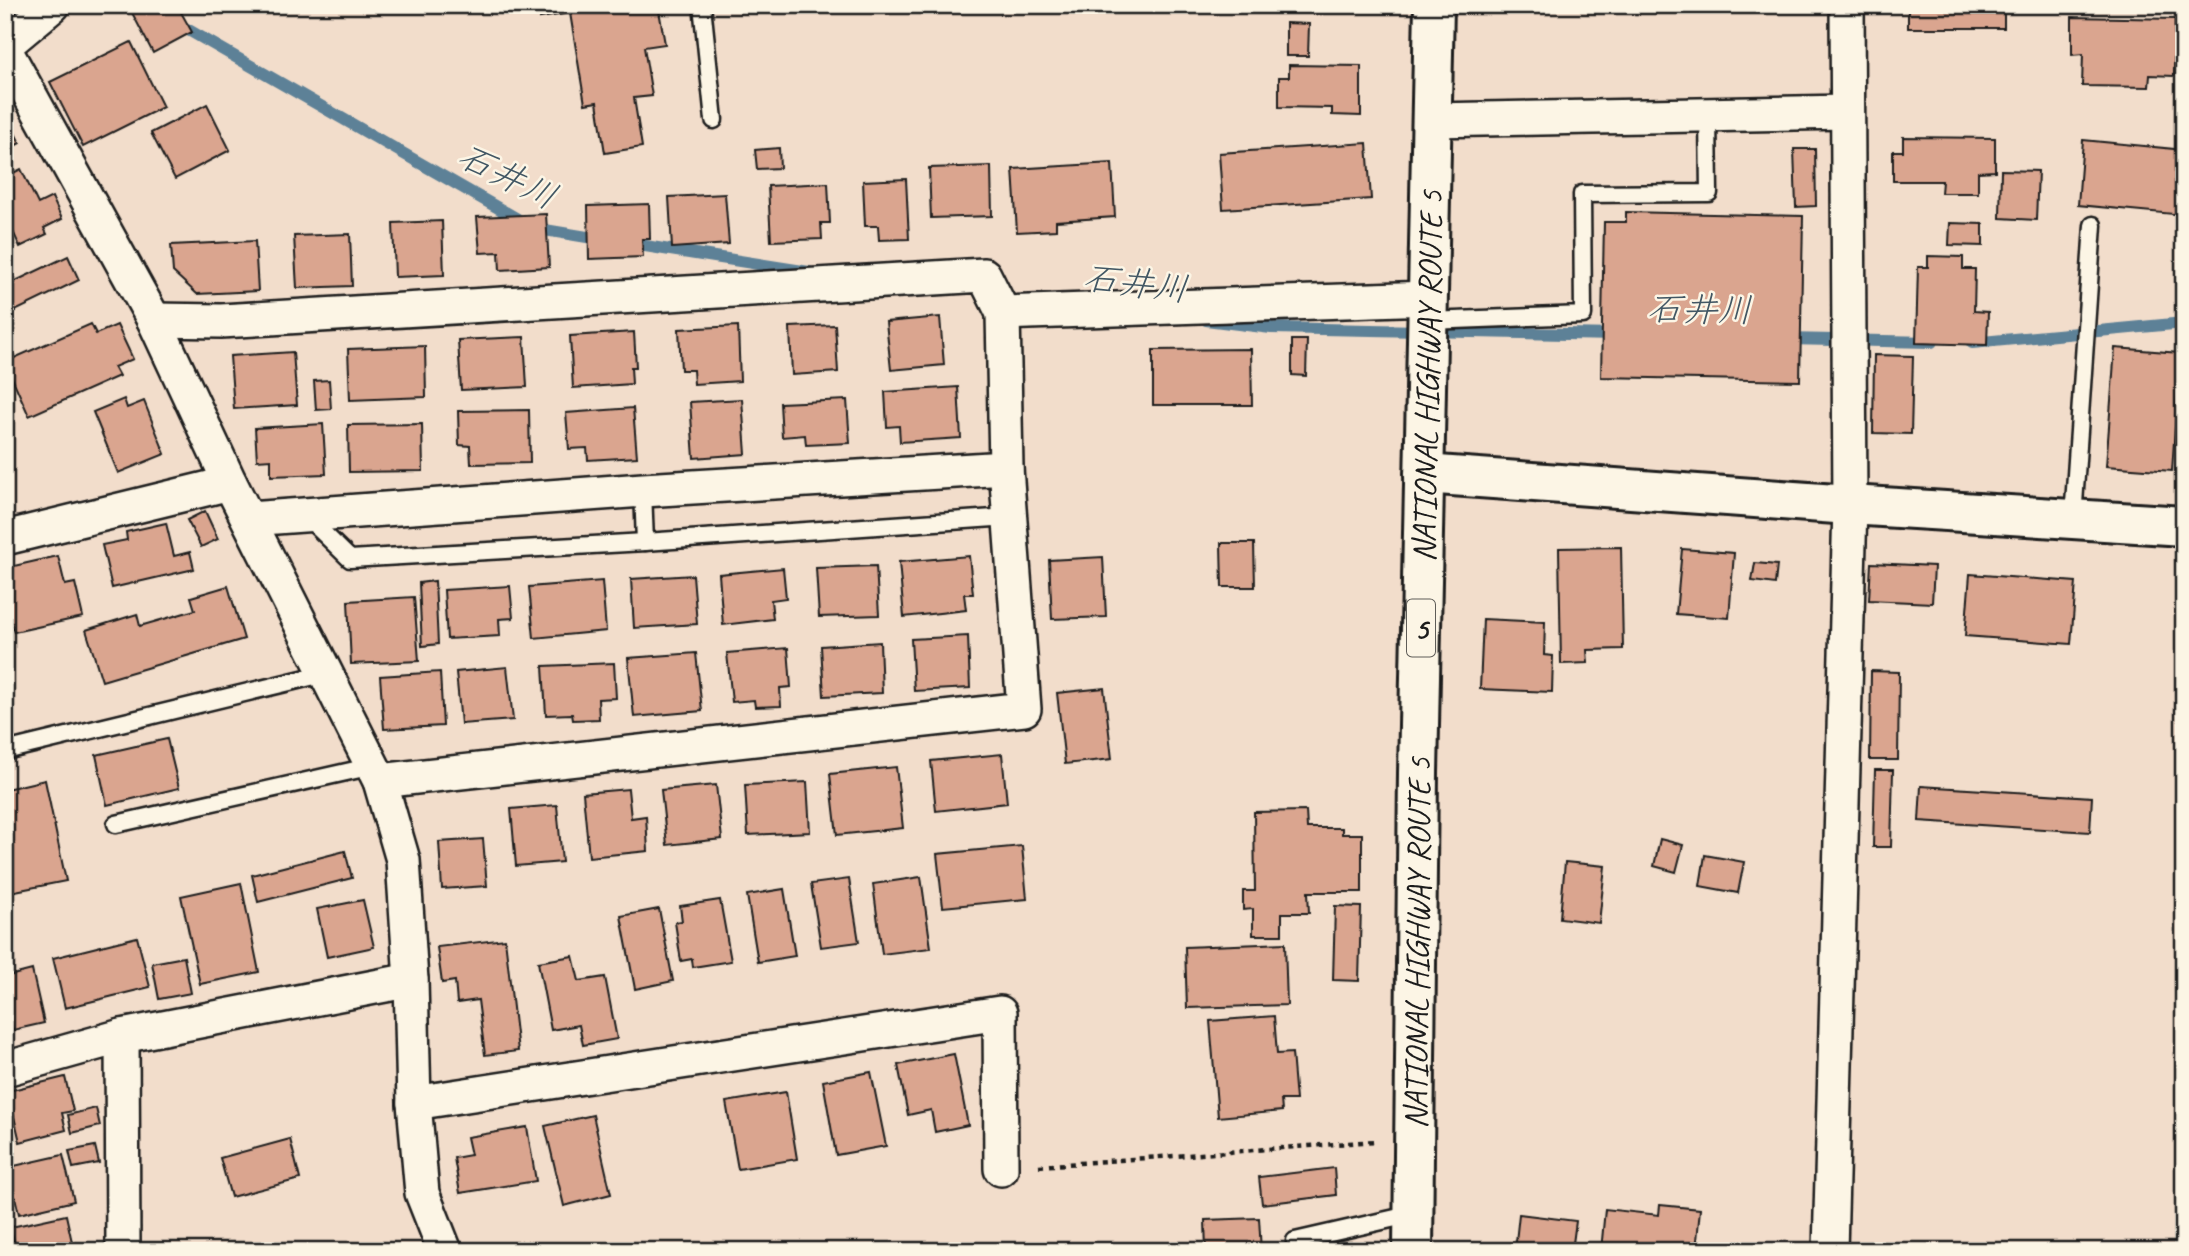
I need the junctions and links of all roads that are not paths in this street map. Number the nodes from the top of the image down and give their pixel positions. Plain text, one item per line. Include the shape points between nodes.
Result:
1 (52, 5) edge
2 (702, 5) edge
3 (1434, 5) edge
4 (1847, 5) edge
5 (5, 48) edge
6 (1847, 112) junction
7 (1708, 115) junction
8 (714, 120) dead end
9 (1432, 120) junction
10 (2093, 225) dead end
11 (1428, 309) junction
12 (1003, 313) junction
13 (154, 320) junction
14 (1006, 468) junction
15 (1424, 474) junction
16 (230, 483) junction
17 (643, 490) junction
18 (1850, 505) junction
19 (304, 515) junction
20 (1009, 517) junction
21 (249, 519) junction
22 (2073, 519) junction
23 (2184, 526) edge
24 (5, 538) edge
25 (645, 542) junction
26 (327, 673) junction
27 (5, 751) edge
28 (376, 773) junction
29 (116, 824) dead end
30 (411, 980) junction
31 (122, 1036) junction
32 (5, 1069) edge
33 (414, 1103) junction
34 (1001, 1169) road end
35 (1413, 1232) edge
36 (123, 1251) edge
37 (445, 1251) edge
38 (1295, 1251) edge
39 (1830, 1251) edge

1 - 5 street
2 - 8 lane
3 - 9 main road, NATIONAL HIGHWAY ROUTE 5 / 5
4 - 6 street
5 - 13 street
6 - 7 street
6 - 18 street
7 - 9 street
7 - 11 lane via 1709,193 1583,194 1583,315
9 - 11 main road, NATIONAL HIGHWAY ROUTE 5 / 5
10 - 22 lane
11 - 12 street
11 - 15 main road, NATIONAL HIGHWAY ROUTE 5 / 5
12 - 13 street via 984,275 221,321
12 - 14 street
13 - 16 street
14 - 17 street
14 - 20 street
15 - 18 main road
15 - 35 main road, NATIONAL HIGHWAY ROUTE 5 / 5
16 - 21 street
16 - 24 street
17 - 19 street
17 - 25 lane
18 - 22 main road
18 - 39 street
19 - 21 street
19 - 25 lane via 350,559
20 - 25 lane
20 - 28 street via 1024,709
21 - 26 street
22 - 23 main road
26 - 27 lane
26 - 28 street
28 - 29 lane
28 - 30 street via 403,860
30 - 31 street
30 - 33 street
31 - 32 street
31 - 36 street
33 - 34 street via 1000,1013
33 - 37 street via 422,1194
35 - 38 lane via 1296,1241

